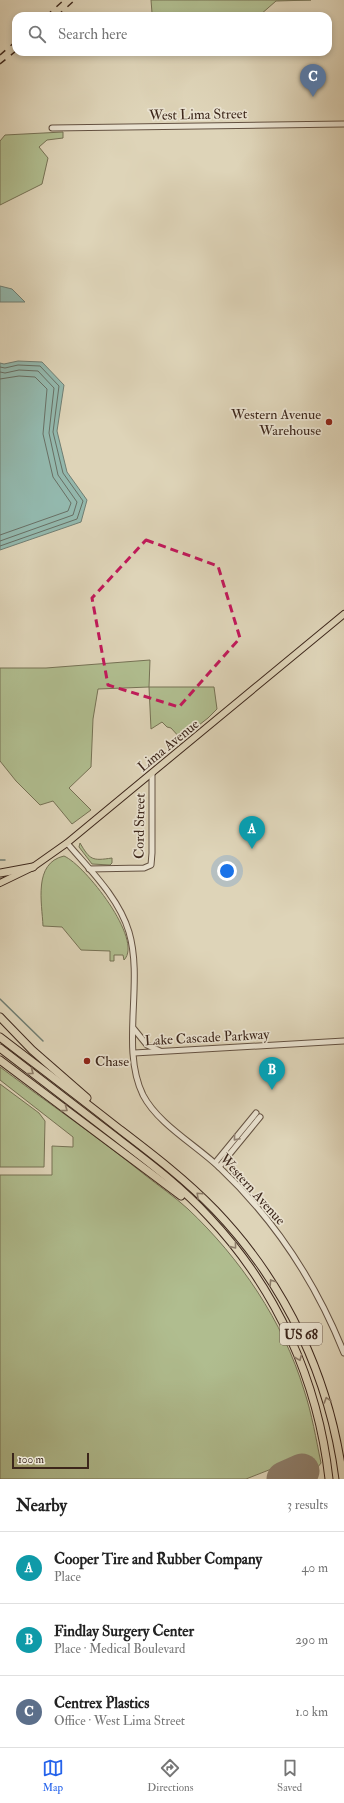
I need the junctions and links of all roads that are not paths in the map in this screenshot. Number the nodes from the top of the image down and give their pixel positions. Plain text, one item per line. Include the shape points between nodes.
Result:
1 (344, 124) edge
2 (52, 128) dead end
3 (344, 614) edge
4 (152, 773) junction
5 (68, 843) junction
6 (33, 867) junction
7 (89, 869) junction
8 (0, 873) edge
9 (0, 883) edge
10 (0, 1017) edge
11 (134, 1029) junction
12 (0, 1038) edge
13 (344, 1041) edge
14 (0, 1048) edge
15 (161, 1052) junction
16 (134, 1053) junction
17 (0, 1060) edge
18 (215, 1163) junction
19 (219, 1167) junction
20 (184, 1180) junction
21 (209, 1216) junction
22 (344, 1353) edge
23 (329, 1479) edge
24 (343, 1479) edge

1 - 2 street, West Lima Street
3 - 4 main road, Lima Avenue
4 - 5 main road, Lima Avenue
4 - 7 street, Cord Street via 151,866
5 - 6 main road, Lima Avenue
5 - 7 street, Lake Cascade Parkway
6 - 8 highway
6 - 9 main road, Lima Avenue
7 - 11 street, Lake Cascade Parkway via 115,902 130,934 134,960
10 - 20 highway via 32,1050 81,1093 176,1168
11 - 15 street via 147,1044
11 - 16 street, Lake Cascade Parkway
12 - 20 highway, US 68
13 - 15 street, Lake Cascade Parkway
14 -> 21 highway, US 68 via 152,1165
15 - 16 street, Lake Cascade Parkway
16 - 18 street, Western Avenue via 139,1084 148,1102 163,1120
17 -> 21 highway
18 - 19 street, Western Avenue
19 -> 18 street via 258,1115
19 - 22 street, Western Avenue via 256,1206 298,1261 324,1308
24 -> 20 highway, US 68 via 335,1430 324,1390 293,1319 274,1286 240,1238
21 -> 23 highway, US 68 via 255,1274 289,1335 304,1369 314,1404

